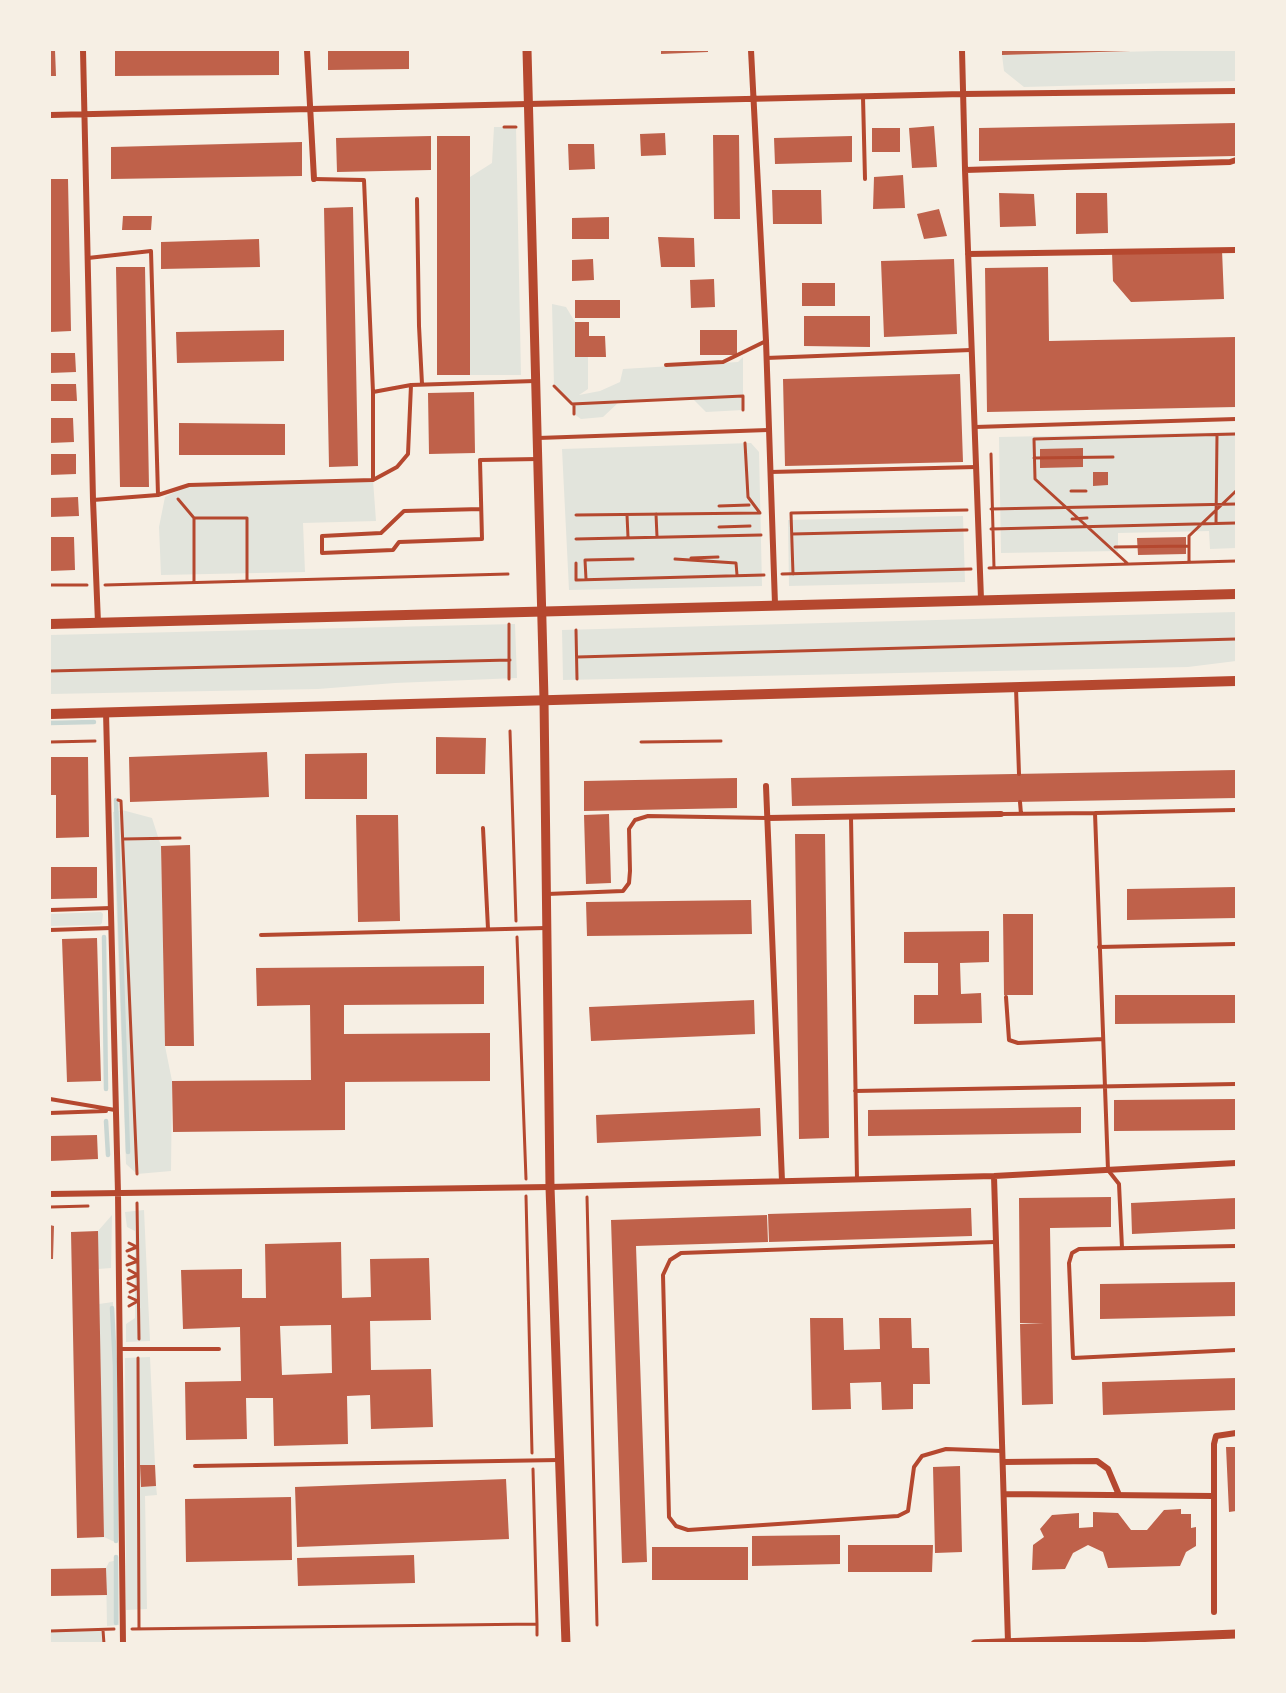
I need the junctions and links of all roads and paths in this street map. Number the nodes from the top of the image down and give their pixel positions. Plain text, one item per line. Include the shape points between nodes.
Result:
1 (83, 50) edge
2 (307, 50) edge
3 (527, 50) edge
4 (751, 50) edge
5 (962, 50) edge
6 (1236, 91) edge
7 (963, 94) junction
8 (863, 96) junction
9 (753, 98) junction
10 (529, 104) junction
11 (309, 108) junction
12 (86, 114) junction
13 (50, 115) edge
14 (516, 127) dead end
15 (504, 128) dead end
16 (1236, 160) edge
17 (964, 170) junction
18 (865, 178) dead end
19 (314, 179) joint
20 (417, 199) dead end
21 (1236, 250) edge
22 (968, 254) junction
23 (88, 258) junction
24 (766, 341) junction
25 (971, 350) junction
26 (766, 358) junction
27 (666, 364) dead end
28 (536, 381) junction
29 (422, 384) junction
30 (411, 385) junction
31 (554, 386) dead end
32 (373, 392) junction
33 (574, 404) junction
34 (743, 410) dead end
35 (574, 414) dead end
36 (1236, 419) edge
37 (975, 427) junction
38 (768, 430) junction
39 (1236, 434) edge
40 (1217, 435) junction
41 (538, 438) junction
42 (745, 443) dead end
43 (991, 454) dead end
44 (1113, 457) dead end
45 (1034, 458) junction
46 (538, 459) junction
47 (976, 467) junction
48 (770, 471) junction
49 (373, 480) junction
50 (172, 490) junction
51 (1071, 491) dead end
52 (1086, 491) dead end
53 (1236, 491) edge
54 (158, 495) junction
55 (93, 500) junction
56 (1236, 504) edge
57 (750, 505) dead end
58 (719, 506) dead end
59 (1218, 506) junction
60 (1066, 508) junction
61 (481, 509) junction
62 (991, 509) junction
63 (967, 510) dead end
64 (657, 514) junction
65 (576, 515) dead end
66 (627, 515) junction
67 (194, 518) junction
68 (1087, 518) dead end
69 (1072, 519) dead end
70 (1216, 523) junction
71 (1236, 523) edge
72 (1201, 524) junction
73 (750, 526) dead end
74 (719, 527) dead end
75 (991, 529) junction
76 (967, 530) dead end
77 (792, 534) junction
78 (761, 535) dead end
79 (657, 537) junction
80 (628, 538) junction
81 (576, 539) dead end
82 (1189, 546) junction
83 (1115, 547) dead end
84 (718, 557) dead end
85 (633, 559) dead end
86 (1236, 561) edge
87 (1189, 562) junction
88 (576, 563) dead end
89 (1127, 563) junction
90 (980, 568) junction
91 (993, 568) junction
92 (508, 574) dead end
93 (774, 574) junction
94 (793, 574) junction
95 (737, 575) junction
96 (586, 579) junction
97 (247, 581) junction
98 (194, 582) junction
99 (50, 585) edge
100 (96, 585) junction
101 (1236, 594) edge
102 (981, 599) junction
103 (775, 604) junction
104 (542, 611) junction
105 (98, 623) junction
106 (50, 624) edge
107 (509, 624) dead end
108 (576, 630) dead end
109 (1236, 639) edge
110 (577, 657) junction
111 (510, 660) junction
112 (50, 671) edge
113 (509, 679) dead end
114 (577, 679) dead end
115 (1236, 681) edge
116 (1016, 687) junction
117 (544, 699) junction
118 (106, 712) junction
119 (50, 714) edge
120 (510, 731) dead end
121 (95, 741) dead end
122 (721, 741) dead end
123 (50, 742) edge
124 (641, 742) dead end
125 (1019, 774) dead end
126 (766, 786) dead end
127 (108, 797) junction
128 (1020, 802) dead end
129 (1236, 810) edge
130 (1095, 813) junction
131 (1001, 814) joint
132 (1021, 814) junction
133 (851, 817) junction
134 (768, 818) junction
135 (483, 828) dead end
136 (180, 838) dead end
137 (123, 839) junction
138 (547, 894) junction
139 (111, 909) junction
140 (50, 910) edge
141 (111, 928) junction
142 (517, 928) junction
143 (547, 928) junction
144 (488, 929) junction
145 (50, 930) edge
146 (261, 935) dead end
147 (1236, 944) edge
148 (1100, 946) junction
149 (1006, 997) dead end
150 (1102, 1039) junction
151 (1236, 1084) edge
152 (1104, 1087) junction
153 (855, 1091) junction
154 (50, 1099) edge
155 (116, 1111) junction
156 (50, 1113) edge
157 (1236, 1163) edge
158 (1108, 1170) junction
159 (137, 1174) dead end
160 (994, 1176) junction
161 (857, 1179) junction
162 (782, 1181) junction
163 (526, 1186) junction
164 (586, 1186) junction
165 (550, 1187) junction
166 (118, 1193) junction
167 (50, 1194) edge
168 (118, 1204) junction
169 (50, 1208) edge
170 (996, 1242) junction
171 (1236, 1246) edge
172 (1122, 1248) junction
173 (120, 1349) junction
174 (138, 1349) junction
175 (219, 1349) dead end
176 (1236, 1350) edge
177 (1236, 1432) edge
178 (1002, 1451) junction
179 (532, 1460) junction
180 (559, 1460) junction
181 (1003, 1461) junction
182 (195, 1466) dead end
183 (1004, 1494) junction
184 (1119, 1495) junction
185 (1213, 1496) junction
186 (1214, 1612) dead end
187 (537, 1624) junction
188 (597, 1625) dead end
189 (123, 1629) junction
190 (139, 1629) junction
191 (103, 1630) junction
192 (50, 1631) edge
193 (1236, 1634) edge
194 (537, 1635) dead end
195 (1008, 1642) edge
196 (104, 1644) edge
197 (123, 1644) edge
198 (566, 1644) edge
199 (975, 1644) edge

1 - 12 street
2 - 11 street
3 - 10 street
4 - 9 street
5 - 7 street
6 - 7 street
7 - 8 street
7 - 17 street
8 - 9 street
8 - 18 lane
9 - 10 street
9 - 24 street
10 - 11 street
10 - 28 street
11 - 12 street
11 - 19 street
12 - 13 street
12 - 23 street
14 - 15 path
16 - 17 street
17 - 22 street
19 - 32 lane via 364,180
20 - 29 lane
21 - 22 street
22 - 25 street
23 - 54 lane via 151,250
23 - 55 street
24 - 26 street
24 - 27 lane via 723,362
25 - 26 lane
25 - 37 street
26 - 38 street
28 - 29 lane
28 - 41 street
29 - 30 lane
30 - 32 lane
30 - 49 lane via 408,454 397,467
31 - 33 path
32 - 49 lane
33 - 34 path via 743,396
33 - 35 path
36 - 37 lane
37 - 47 street
38 - 41 lane
38 - 48 street
39 - 40 path
40 - 45 path via 1034,439
40 - 59 path
41 - 46 street
42 - 64 path via 748,497 760,513
43 - 62 path
44 - 45 path
45 - 60 path via 1035,479
46 - 61 lane via 480,460
46 - 104 street
47 - 48 lane
47 - 90 street
48 - 93 street
49 - 50 lane via 189,485
50 - 54 lane
50 - 67 path
51 - 52 path
53 - 59 path
54 - 55 lane
55 - 100 street
56 - 59 path
57 - 58 path
59 - 60 path
59 - 70 path
59 - 72 path
60 - 62 path
60 - 89 path
61 - 61 lane via 482,539 399,542 393,550 322,553 322,536 381,533 404,512
62 - 75 path
63 - 77 path via 791,513
64 - 66 path
64 - 79 path
65 - 66 path
66 - 80 path
67 - 97 path via 247,518
67 - 98 path
68 - 69 path
70 - 71 path
70 - 72 path
72 - 75 path
72 - 82 path via 1189,536
73 - 74 path
75 - 91 path
76 - 77 path
77 - 94 path
78 - 79 path
79 - 80 path
80 - 81 path
82 - 83 path
82 - 87 path
84 - 95 path via 675,559 736,563
85 - 96 path via 585,560
86 - 87 path
87 - 89 path
88 - 96 path via 576,580
89 - 91 path
90 - 91 path
90 - 94 path
90 - 102 street
92 - 97 path
93 - 94 path
93 - 95 path
93 - 103 street
95 - 96 path
97 - 98 path
98 - 100 path
99 - 100 path
100 - 105 street
101 - 102 main road
102 - 103 main road
103 - 104 main road
104 - 105 main road
104 - 117 street
105 - 106 main road
107 - 111 path
108 - 110 path
109 - 110 path
110 - 114 path
111 - 112 path
111 - 113 path
115 - 116 main road
116 - 117 main road
116 - 125 lane
117 - 118 main road
117 - 138 street
118 - 119 main road
118 - 127 street
120 - 142 path
121 - 123 path
122 - 124 path
126 - 134 street
127 - 137 path via 121,801
127 - 139 street
128 - 132 lane
129 - 130 lane
130 - 132 lane
130 - 148 lane
131 - 132 lane
131 - 133 street
133 - 134 street
133 - 153 lane
134 - 138 lane via 648,816 636,820 629,829 629,883 623,891
134 - 162 street
135 - 144 lane
136 - 137 path
137 - 159 path
138 - 143 street
139 - 140 lane
139 - 141 street
141 - 145 lane
141 - 155 street
142 - 143 lane
142 - 144 lane
142 - 163 path
143 - 165 street
144 - 146 lane
147 - 148 lane
148 - 150 lane
149 - 150 lane via 1009,1040 1018,1043
150 - 152 lane
151 - 152 lane
152 - 153 lane
152 - 158 lane
153 - 161 lane
154 - 155 lane
155 - 156 lane
155 - 166 street
157 - 158 street
158 - 160 street
158 - 172 lane via 1119,1184
160 - 161 street
160 - 170 street
161 - 162 street
162 - 164 street
163 - 165 street
163 - 166 street
163 - 179 path
164 - 165 street
164 - 188 path
165 - 180 street
166 - 167 street
166 - 168 street
168 - 169 path
168 - 173 street
168 - 174 path via 137,1203
170 - 178 street
170 - 178 lane via 681,1253 670,1260 663,1275 669,1517 676,1526 688,1530 898,1516 908,1511 914,1467 922,1456 946,1449
171 - 172 lane
172 - 176 lane via 1079,1249 1072,1253 1069,1263 1073,1358
173 - 174 lane
173 - 189 street
174 - 175 lane
174 - 190 path
177 - 185 street via 1216,1436
178 - 181 street
179 - 180 lane
179 - 182 lane
179 - 187 path
180 - 198 street
181 - 183 street
181 - 184 street via 1097,1461 1108,1469
183 - 184 street
183 - 195 street
184 - 185 street
185 - 186 street
187 - 190 path
187 - 194 path
189 - 190 path
189 - 191 path
189 - 197 street
191 - 192 path
191 - 196 path
193 - 195 street
195 - 199 street

